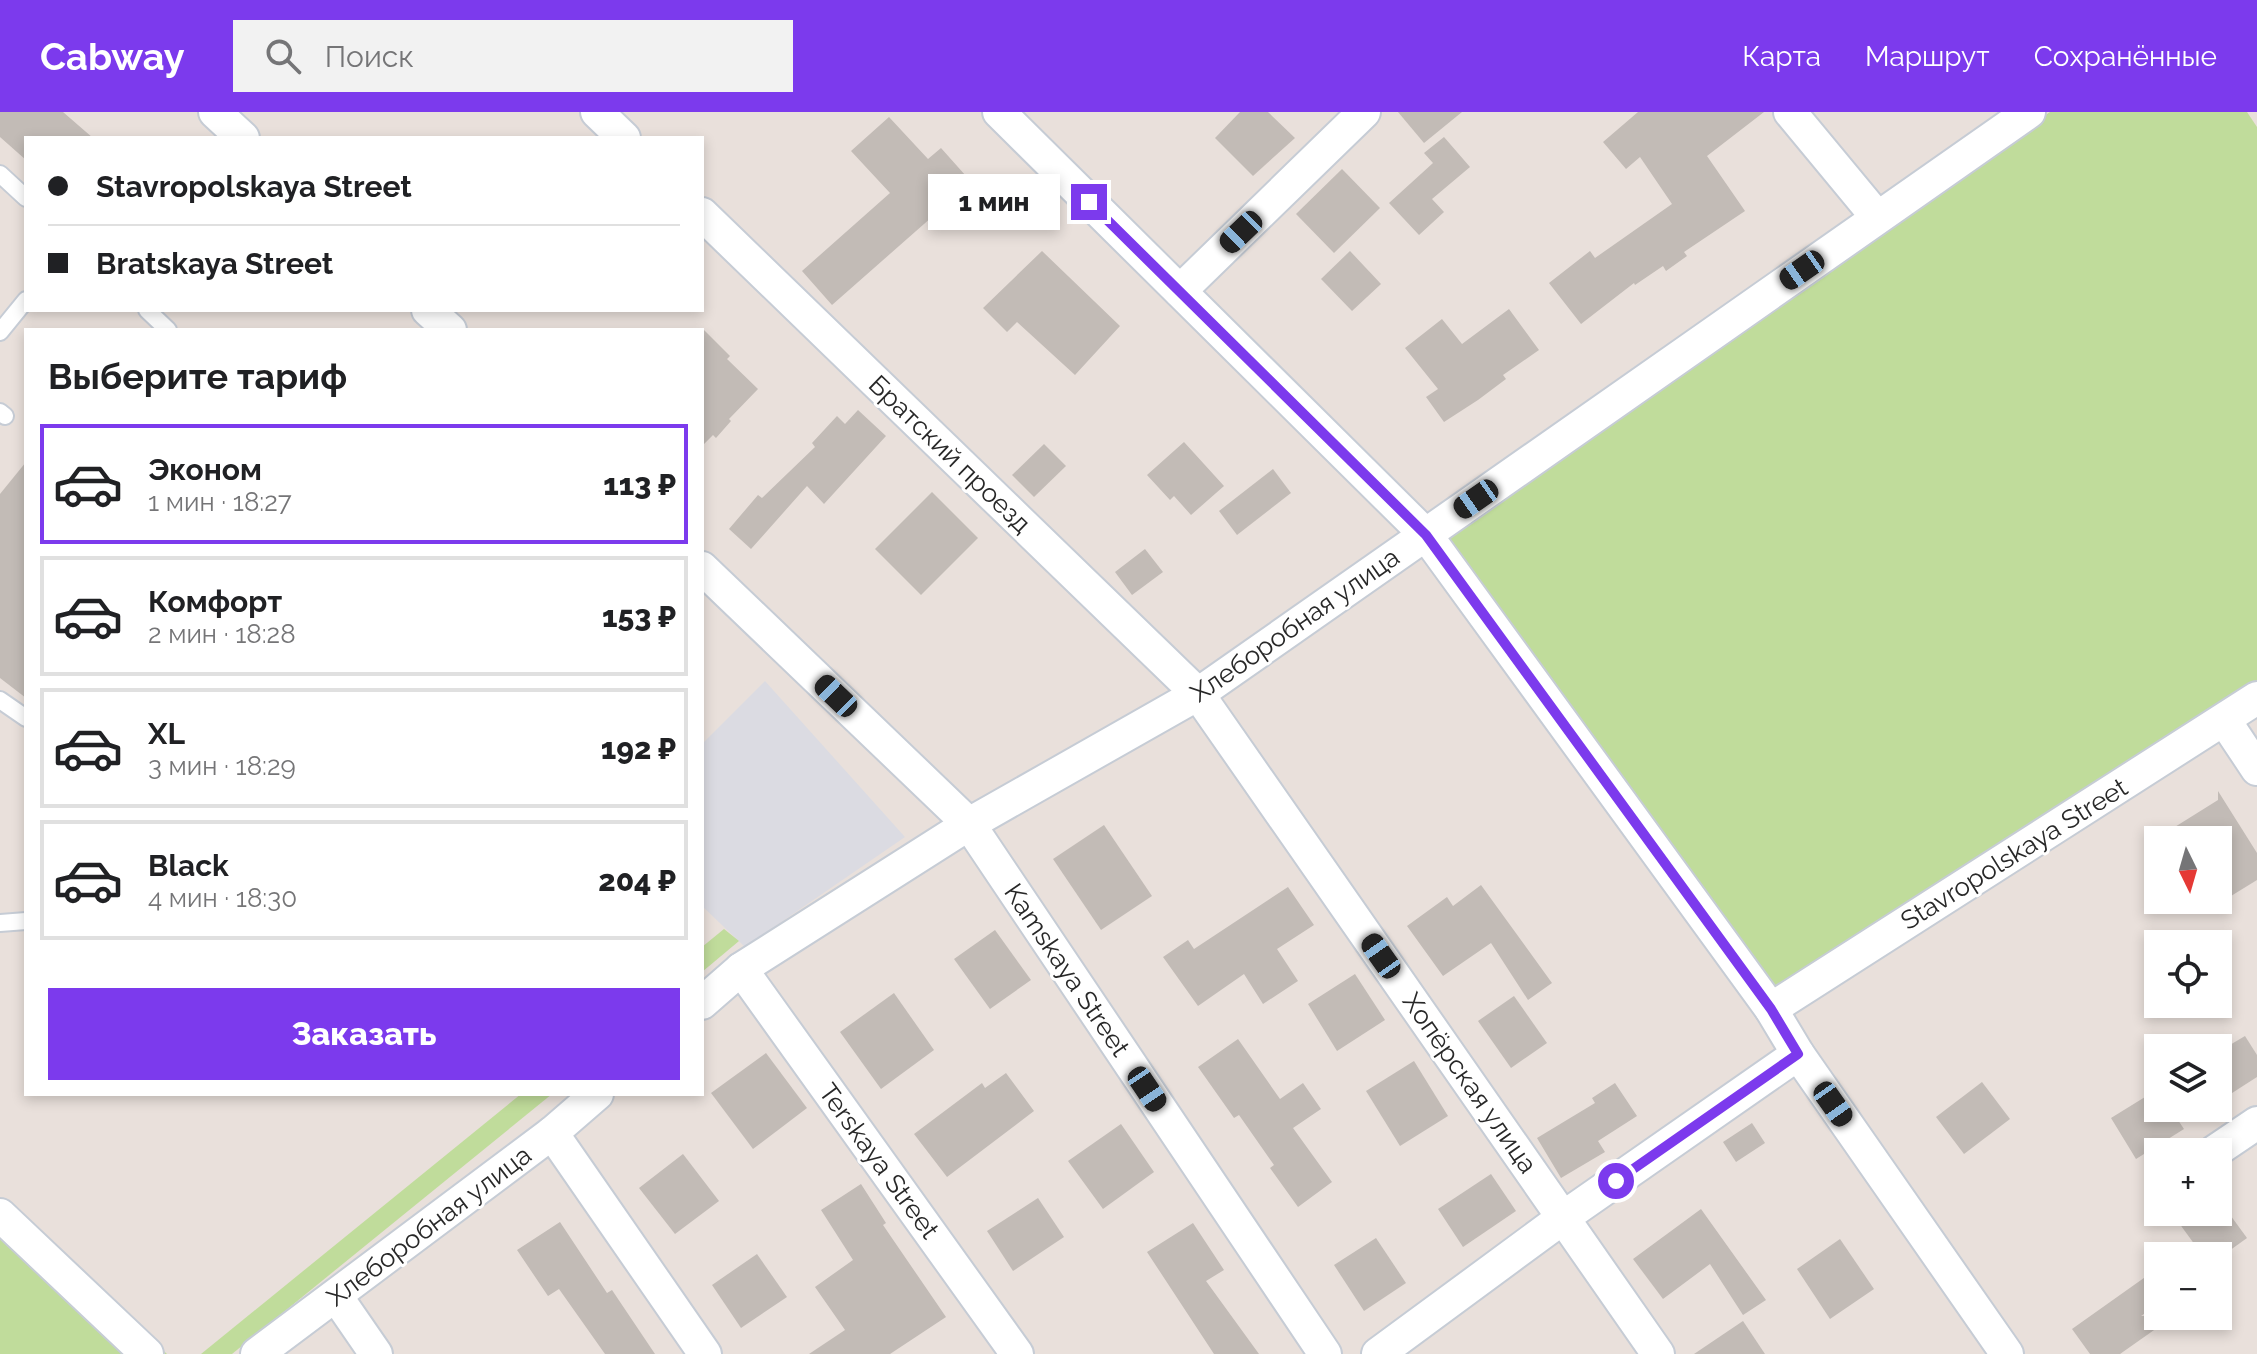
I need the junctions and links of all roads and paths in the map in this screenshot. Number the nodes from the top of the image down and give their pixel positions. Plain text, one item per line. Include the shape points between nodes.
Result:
1 (215, 112) edge
2 (597, 112) edge
3 (999, 112) edge
4 (1364, 112) edge
5 (1790, 112) edge
6 (2029, 112) edge
7 (241, 136) edge
8 (622, 136) edge
9 (0, 174) edge
10 (24, 196) edge
11 (704, 216) edge
12 (1877, 217) junction
13 (1180, 291) junction
14 (24, 302) edge
15 (149, 312) edge
16 (430, 312) edge
17 (166, 328) edge
18 (448, 328) edge
19 (0, 332) edge
20 (1426, 535) junction
21 (704, 570) edge
22 (1198, 694) junction
23 (2257, 698) edge
24 (0, 700) edge
25 (24, 717) edge
26 (2225, 721) junction
27 (2257, 769) edge
28 (969, 824) junction
29 (24, 921) edge
30 (0, 923) edge
31 (741, 969) junction
32 (704, 1001) edge
33 (1771, 1009) junction
34 (1798, 1054) junction
35 (595, 1096) edge
36 (2257, 1123) edge
37 (552, 1133) junction
38 (2232, 1140) edge
39 (0, 1215) edge
40 (1564, 1217) junction
41 (336, 1296) junction
42 (147, 1354) edge
43 (257, 1354) edge
44 (376, 1354) edge
45 (705, 1354) edge
46 (1017, 1354) edge
47 (1325, 1354) edge
48 (1378, 1354) edge
49 (1658, 1354) edge
50 (2007, 1354) edge

1 - 7 street
2 - 8 street
3 - 13 street
4 - 13 street
5 - 12 street
6 - 12 street, Хлеборобная улица
9 - 10 lane
11 - 22 street, Братский проезд
12 - 20 street, Хлеборобная улица
13 - 20 street
14 - 19 lane
15 - 17 lane
16 - 18 street
20 - 22 street, Хлеборобная улица
20 - 33 street
21 - 28 street, Kamskaya Street
22 - 28 street, Хлеборобная улица
22 - 40 street, Хопёрская улица
23 - 26 street, Stavropolskaya Street
24 - 25 lane
26 - 27 street
26 - 33 street, Stavropolskaya Street
28 - 31 street, Хлеборобная улица
28 - 47 street, Kamskaya Street
29 - 30 lane
31 - 32 street, Хлеборобная улица
31 - 46 street, Terskaya Street
33 - 34 street
34 - 40 street
34 - 50 street
35 - 37 street, Хлеборобная улица
36 - 38 street
37 - 41 street, Хлеборобная улица
37 - 45 street
39 - 42 street
40 - 48 street
40 - 49 street, Хопёрская улица
41 - 43 street, Хлеборобная улица
41 - 44 street

